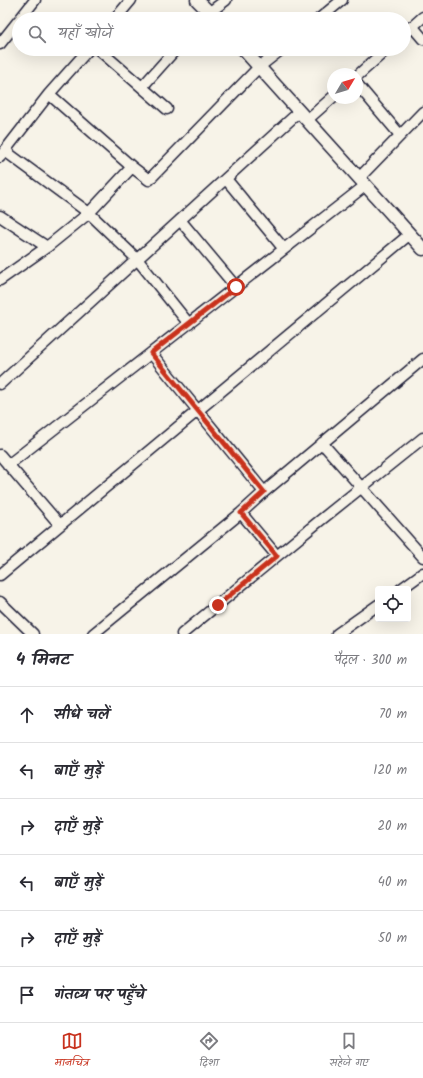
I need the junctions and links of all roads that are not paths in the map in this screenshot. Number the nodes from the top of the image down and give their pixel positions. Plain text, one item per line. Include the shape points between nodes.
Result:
1 (35, 0) edge
2 (131, 0) edge
3 (197, 0) edge
4 (226, 0) edge
5 (342, 0) edge
6 (26, 12) edge
7 (121, 12) edge
8 (206, 12) edge
9 (215, 12) edge
10 (327, 12) edge
11 (423, 17) edge
12 (412, 26) joint
13 (12, 30) edge
14 (423, 39) edge
15 (0, 44) edge
16 (83, 56) edge
17 (106, 56) edge
18 (170, 56) edge
19 (249, 56) edge
20 (273, 56) edge
21 (379, 56) edge
22 (259, 67) junction
23 (363, 71) edge
24 (142, 87) junction
25 (363, 91) edge
26 (49, 94) junction
27 (327, 101) edge
28 (167, 109) dead end
29 (423, 112) edge
30 (303, 116) junction
31 (400, 134) junction
32 (2, 154) edge
33 (132, 167) junction
34 (226, 179) junction
35 (362, 182) junction
36 (89, 213) junction
37 (0, 216) edge
38 (180, 220) junction
39 (410, 234) junction
40 (422, 246) edge
41 (47, 247) junction
42 (284, 250) junction
43 (137, 259) junction
44 (0, 280) edge
45 (236, 287) junction
46 (189, 324) junction
47 (151, 353) junction
48 (423, 359) edge
49 (0, 384) edge
50 (198, 411) junction
51 (423, 438) edge
52 (322, 443) junction
53 (0, 455) edge
54 (8, 464) junction
55 (362, 487) junction
56 (264, 492) junction
57 (241, 513) junction
58 (60, 525) junction
59 (277, 556) junction
60 (423, 557) edge
61 (423, 573) edge
62 (0, 576) edge
63 (405, 586) edge
64 (0, 602) edge
65 (375, 607) edge
66 (33, 634) edge
67 (93, 634) edge
68 (182, 634) edge
69 (337, 634) edge

1 - 6 street
2 - 7 street
3 - 8 street
4 - 9 street
5 - 10 street
11 - 12 street
12 - 14 street
13 - 15 street
16 - 26 street
17 - 24 street
18 - 24 street
19 - 22 street
20 - 22 street
21 - 23 street
22 - 30 street
22 - 33 street via 149,180
24 - 28 street
25 - 31 street
26 - 32 street
26 - 33 street
27 - 30 street
29 - 31 street
30 - 34 street
30 - 35 street
31 - 35 street
32 - 36 street
33 - 36 street
34 - 38 street
34 - 42 street
35 - 39 street
35 - 42 street
36 - 41 street
36 - 43 street
37 - 41 street
38 - 43 street
38 - 45 street
39 - 40 street
39 - 50 street
41 - 44 street
42 - 45 street
43 - 46 street
43 - 49 street
45 - 46 street
46 - 47 street
47 - 50 street
47 - 54 street
48 - 52 street
50 - 56 street
50 - 58 street
51 - 55 street
52 - 55 street
52 - 56 street
53 - 54 street
54 - 58 street
55 - 59 street
55 - 60 street
56 - 57 street
57 - 59 street
57 - 67 street
58 - 62 street
59 - 68 street
61 - 63 street
64 - 66 street
65 - 69 street

